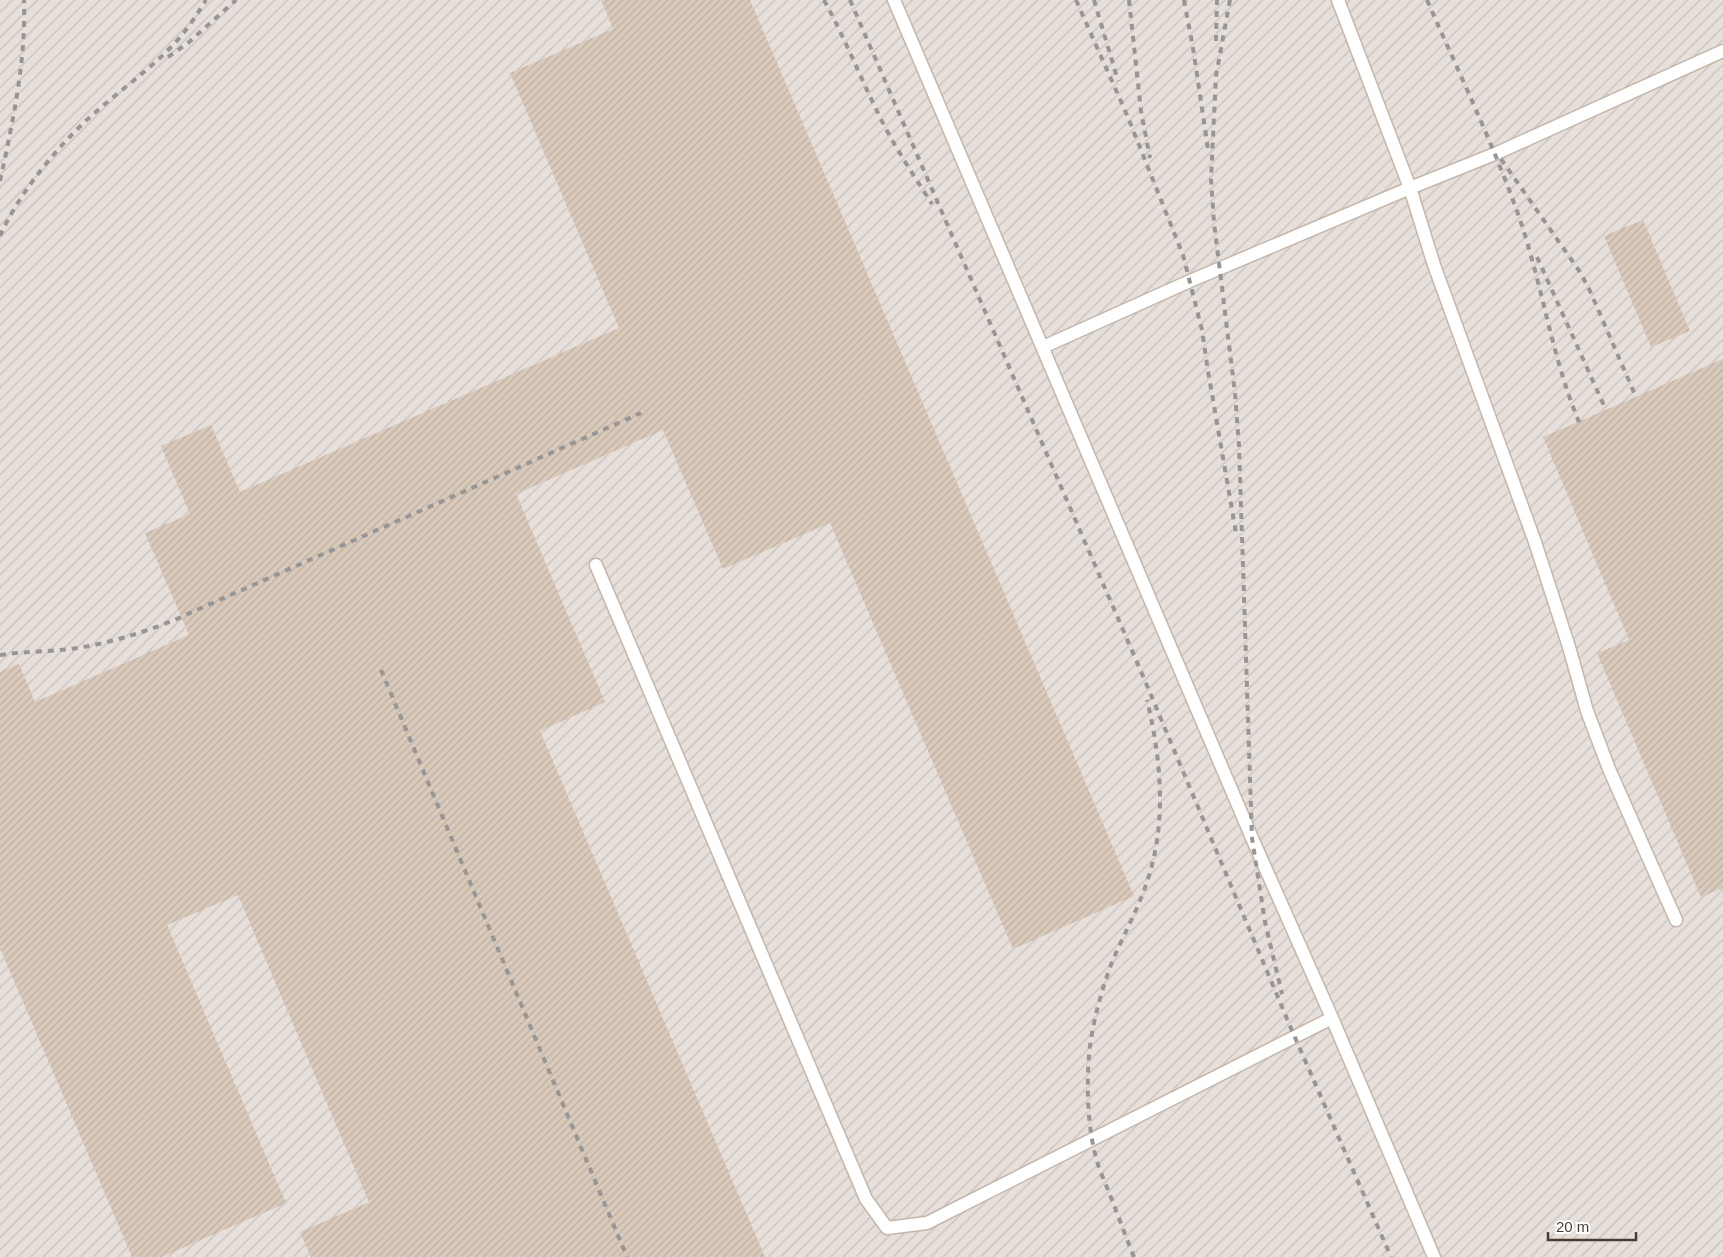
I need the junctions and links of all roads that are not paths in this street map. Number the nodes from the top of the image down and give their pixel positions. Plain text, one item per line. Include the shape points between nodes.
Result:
1 (894, 0) edge
2 (1338, 0) edge
3 (1723, 51) edge
4 (1410, 188) junction
5 (1043, 348) junction
6 (596, 564) dead end
7 (1676, 920) dead end
8 (1332, 1018) junction
9 (1434, 1257) edge

1 - 5 lane
2 - 4 lane
3 - 4 lane via 1497,153
4 - 5 lane via 1190,281
4 - 7 lane via 1434,265 1534,542 1608,769
5 - 8 lane
6 - 8 lane via 866,1199 887,1228 927,1223
8 - 9 lane

